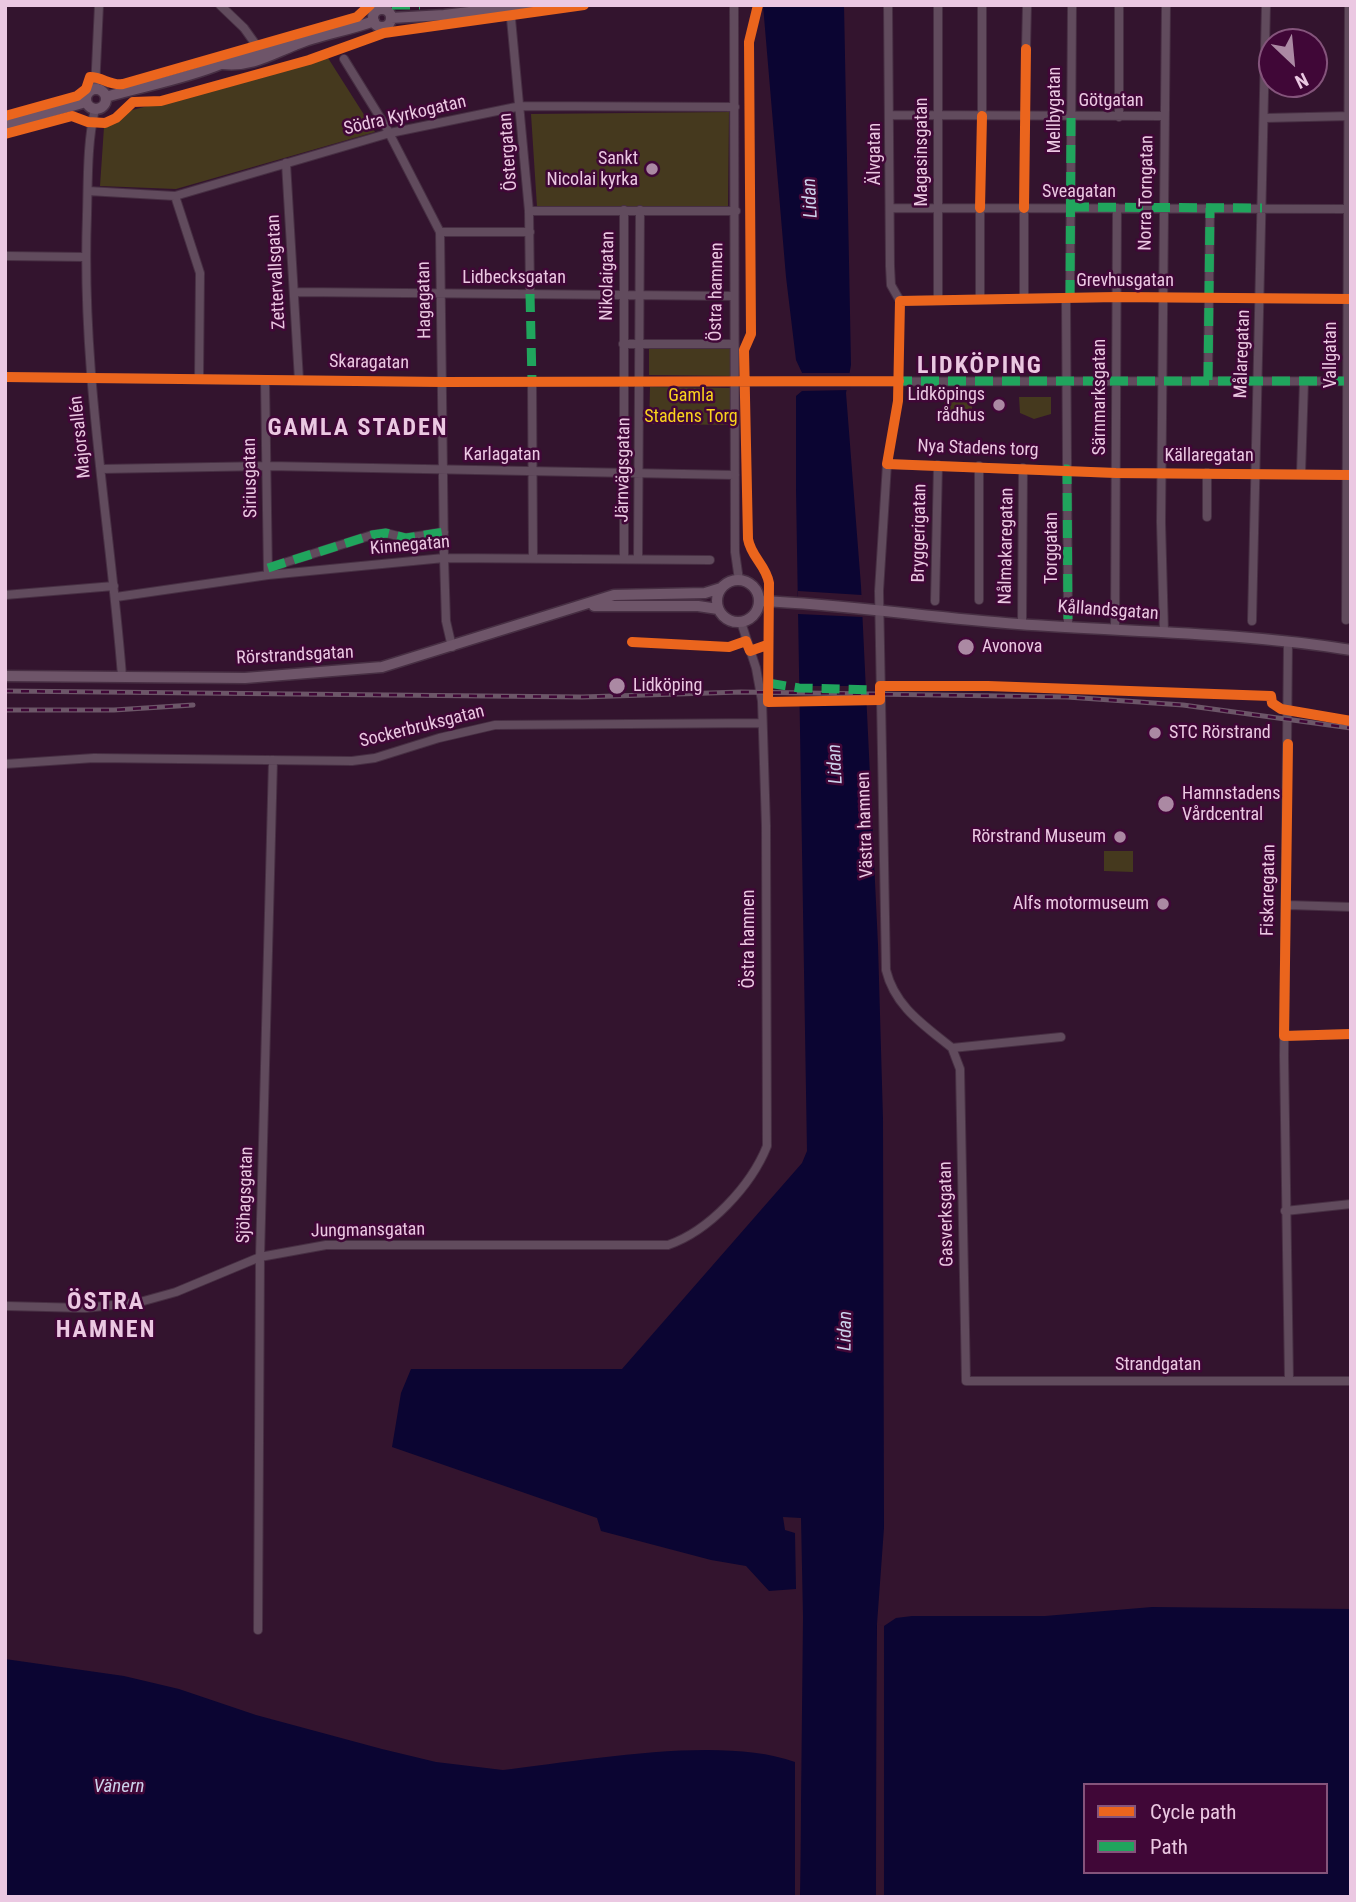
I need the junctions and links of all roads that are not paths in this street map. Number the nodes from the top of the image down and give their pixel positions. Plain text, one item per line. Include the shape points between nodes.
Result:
1 (99, 5) edge
2 (219, 5) edge
3 (529, 5) edge
4 (734, 5) edge
5 (888, 5) edge
6 (938, 5) edge
7 (982, 5) edge
8 (1027, 5) edge
9 (1072, 5) edge
10 (1119, 5) edge
11 (1166, 5) edge
12 (1266, 5) edge
13 (1349, 5) edge
14 (380, 7) edge
15 (510, 8) junction
16 (391, 18) junction
17 (374, 21) junction
18 (294, 45) junction
19 (259, 49) junction
20 (1026, 49) dead end
21 (344, 60) dead end
22 (223, 64) junction
23 (95, 89) junction
24 (106, 97) junction
25 (91, 106) junction
26 (522, 106) junction
27 (735, 107) junction
28 (890, 115) junction
29 (938, 116) junction
30 (982, 116) junction
31 (1164, 116) junction
32 (1350, 116) edge
33 (1071, 117) junction
34 (1119, 117) junction
35 (1265, 118) junction
36 (5, 125) edge
37 (390, 133) junction
38 (286, 163) junction
39 (88, 191) junction
40 (175, 196) junction
41 (1070, 207) junction
42 (891, 208) junction
43 (938, 208) junction
44 (980, 208) junction
45 (1024, 208) junction
46 (1117, 208) junction
47 (1163, 208) junction
48 (1210, 208) junction
49 (1262, 208) junction
50 (1349, 209) edge
51 (624, 210) junction
52 (640, 210) junction
53 (529, 211) junction
54 (736, 211) junction
55 (440, 232) junction
56 (530, 232) junction
57 (5, 256) edge
58 (85, 257) junction
59 (295, 292) junction
60 (439, 293) junction
61 (530, 294) junction
62 (624, 294) junction
63 (642, 294) junction
64 (733, 296) junction
65 (1118, 297) junction
66 (1162, 297) junction
67 (1068, 298) junction
68 (980, 299) junction
69 (1024, 299) junction
70 (1209, 299) junction
71 (1349, 299) edge
72 (938, 300) junction
73 (1260, 300) junction
74 (900, 301) joint
75 (641, 343) junction
76 (623, 344) junction
77 (733, 344) junction
78 (5, 377) edge
79 (91, 377) junction
80 (199, 379) junction
81 (265, 380) junction
82 (299, 380) junction
83 (1208, 380) junction
84 (1257, 380) junction
85 (532, 381) junction
86 (1063, 381) junction
87 (1116, 381) junction
88 (1162, 381) junction
89 (1304, 381) junction
90 (1349, 381) edge
91 (443, 382) junction
92 (624, 382) junction
93 (641, 382) junction
94 (733, 382) junction
95 (887, 464) joint
96 (938, 465) junction
97 (268, 466) junction
98 (979, 466) junction
99 (1023, 468) junction
100 (101, 469) junction
101 (1067, 469) junction
102 (444, 471) junction
103 (533, 471) junction
104 (624, 472) junction
105 (1116, 472) junction
106 (1162, 473) junction
107 (1208, 473) junction
108 (1301, 473) junction
109 (639, 474) junction
110 (1255, 474) junction
111 (1348, 474) edge
112 (734, 475) junction
113 (1207, 517) dead end
114 (444, 532) junction
115 (444, 558) junction
116 (533, 558) junction
117 (624, 559) junction
118 (638, 559) junction
119 (710, 560) dead end
120 (268, 571) junction
121 (738, 580) junction
122 (114, 586) junction
123 (721, 588) junction
124 (5, 595) edge
125 (116, 597) junction
126 (979, 600) dead end
127 (759, 601) junction
128 (934, 601) dead end
129 (578, 607) junction
130 (879, 608) junction
131 (718, 609) junction
132 (1252, 621) dead end
133 (1346, 621) dead end
134 (741, 622) junction
135 (1021, 624) junction
136 (1068, 626) junction
137 (1115, 629) junction
138 (1164, 632) junction
139 (1288, 642) junction
140 (452, 647) junction
141 (1351, 650) edge
142 (5, 676) edge
143 (122, 676) junction
144 (762, 723) junction
145 (273, 760) junction
146 (5, 764) edge
147 (1287, 905) junction
148 (1351, 907) edge
149 (1351, 1034) edge
150 (1061, 1037) dead end
151 (1284, 1037) junction
152 (952, 1048) junction
153 (1351, 1204) edge
154 (1285, 1211) junction
155 (696, 1232) joint
156 (260, 1257) junction
157 (5, 1306) edge
158 (1289, 1380) junction
159 (965, 1381) joint
160 (1351, 1381) edge
161 (257, 1630) dead end

1 - 23 street
2 - 19 street
3 - 15 main road
4 - 27 street, Östra hamnen
5 - 28 street, Älvgatan
6 - 29 street, Magasinsgatan
7 - 30 street
8 - 20 street
9 - 33 street, Mellbygatan
10 - 34 street
11 - 31 street, Norra Torngatan
12 - 35 street, Målaregatan
13 - 32 street, Vallgatan
14 - 16 main road
14 - 17 main road
15 - 16 main road
15 - 26 street, Östergatan
16 - 17 main road via 385,26
17 - 18 main road
18 - 19 main road
18 - 22 main road via 258,61
19 - 22 main road
21 - 37 street, Hagagatan
22 - 24 main road
23 - 24 main road
23 - 25 main road via 88,93
24 - 25 main road via 103,107
25 - 36 main road
25 - 39 street, Majorsallén
26 - 27 street, Södra Kyrkogatan
26 - 37 street, Södra Kyrkogatan
26 - 53 street, Östergatan
27 - 54 street, Östra hamnen
28 - 29 street, Götgatan
28 - 42 street, Älvgatan
29 - 30 street, Götgatan
29 - 43 street, Magasinsgatan
30 - 33 street, Götgatan
31 - 34 street, Götgatan
31 - 47 street, Norra Torngatan
32 - 35 street
32 - 50 street, Vallgatan
33 - 34 street, Götgatan
33 - 41 street, Mellbygatan
35 - 49 street, Målaregatan
37 - 38 street, Södra Kyrkogatan
37 - 55 street, Hagagatan
38 - 40 street, Södra Kyrkogatan
38 - 59 street, Zettervallsgatan
39 - 40 street, Södra Kyrkogatan
39 - 58 street, Majorsallén
40 - 80 street via 200,273
41 - 45 street, Sveagatan
41 - 46 street, Sveagatan
41 - 67 street, Mellbygatan
42 - 43 street, Sveagatan
42 - 74 street, Älvgatan via 891,285
43 - 44 street, Sveagatan
43 - 72 street, Magasinsgatan
44 - 45 street, Sveagatan
44 - 68 street
45 - 69 street
46 - 47 street, Sveagatan
46 - 65 street, Särnmarksgatan
47 - 48 street, Sveagatan
47 - 66 street, Norra Torngatan
48 - 49 street, Sveagatan
48 - 70 street
49 - 50 street, Sveagatan
49 - 73 street, Målaregatan
50 - 71 street, Vallgatan
51 - 52 street
51 - 53 street
51 - 62 street, Nikolaigatan
52 - 54 street
52 - 63 street, Nikolaigatan
53 - 56 street, Östergatan
54 - 64 street, Östra hamnen
55 - 56 street
55 - 60 street, Hagagatan
56 - 61 street, Östergatan
57 - 58 street
58 - 79 street, Majorsallén
59 - 60 street, Lidbecksgatan
59 - 82 street, Zettervallsgatan
60 - 61 street, Lidbecksgatan
60 - 91 street, Hagagatan
61 - 62 street, Lidbecksgatan
62 - 63 street, Lidbecksgatan
62 - 76 street, Nikolaigatan
63 - 64 street, Lidbecksgatan
63 - 75 street, Nikolaigatan
64 - 77 street, Östra hamnen
65 - 66 street, Grevhusgatan
65 - 67 street, Grevhusgatan
65 - 87 street, Särnmarksgatan
66 - 70 street, Grevhusgatan
66 - 88 street, Norra Torngatan
67 - 69 street, Grevhusgatan
67 - 86 street, Mellbygatan
68 - 69 street, Grevhusgatan
68 - 72 street, Grevhusgatan
70 - 73 street, Grevhusgatan
70 - 83 street
71 - 73 street, Grevhusgatan
71 - 90 street, Vallgatan
72 - 74 street, Grevhusgatan
73 - 84 street, Målaregatan
75 - 76 street
75 - 77 street
75 - 93 street
76 - 92 street
77 - 94 street, Östra hamnen
78 - 79 street, Skaragatan
79 - 80 street, Skaragatan
79 - 100 street, Majorsallén
80 - 81 street, Skaragatan
81 - 82 street, Skaragatan
81 - 97 street, Siriusgatan
82 - 91 street, Skaragatan
83 - 84 street, Skaragatan
83 - 88 street, Skaragatan
84 - 89 street, Skaragatan
84 - 110 street, Målaregatan
85 - 91 street, Skaragatan
85 - 92 street, Skaragatan
85 - 103 street
86 - 87 street, Skaragatan
86 - 94 street, Skaragatan
86 - 101 street, Torggatan
87 - 88 street, Skaragatan
87 - 105 street, Särnmarksgatan
88 - 106 street, Norra Torngatan
89 - 90 street, Skaragatan
89 - 108 street
90 - 111 street, Vallgatan
91 - 102 street, Hagagatan
92 - 93 street, Skaragatan
92 - 104 street, Järnvägsgatan
93 - 94 street, Skaragatan
93 - 109 street, Järnvägsgatan
94 - 112 street, Östra hamnen
95 - 96 street, Nya Stadens torg
95 - 130 street, Västra hamnen
96 - 98 street, Nya Stadens torg
96 - 128 street, Bryggerigatan
97 - 100 street, Karlagatan
97 - 102 street, Karlagatan
97 - 120 street, Siriusgatan
98 - 99 street, Nya Stadens torg
98 - 126 street
99 - 101 street, Nya Stadens torg
99 - 135 street, Nålmakaregatan
100 - 122 street, Majorsallén
101 - 105 street, Källaregatan
101 - 136 street, Torggatan
102 - 103 street, Karlagatan
102 - 114 street, Hagagatan
103 - 104 street, Karlagatan
103 - 116 street
104 - 109 street, Karlagatan
104 - 117 street, Järnvägsgatan
105 - 106 street, Källaregatan
105 - 137 street, Särnmarksgatan
106 - 107 street, Källaregatan
106 - 138 street, Norra Torngatan
107 - 110 street, Källaregatan
107 - 113 street
108 - 110 street, Källaregatan
108 - 111 street, Källaregatan
109 - 112 street, Karlagatan
109 - 118 street, Järnvägsgatan
110 - 132 street, Målaregatan
111 - 133 street, Vallgatan
112 - 121 street, Östra hamnen
114 - 115 street, Hagagatan
114 - 120 street via 406,538 380,533
115 - 116 street, Kinnegatan
115 - 120 street, Kinnegatan
115 - 140 street, Hagagatan via 446,621
116 - 117 street, Kinnegatan
117 - 118 street, Kinnegatan
118 - 119 street, Kinnegatan
120 - 125 street, Kinnegatan
121 - 123 main road
121 - 127 main road via 751,584
122 - 124 street
122 - 125 street, Majorsallén
123 - 129 main road, Rörstrandsgatan via 705,593 614,596
123 - 131 main road via 716,598
125 - 143 street, Majorsallén
127 - 130 main road, Kållandsgatan
127 - 134 main road via 753,615
129 - 131 main road, Rörstrandsgatan
129 - 140 main road, Rörstrandsgatan
130 - 135 main road, Kållandsgatan
130 - 152 street, Västra hamnen via 886,970 901,1005
131 - 134 main road via 727,619
134 - 144 street, Östra hamnen via 760,683
135 - 136 main road, Kållandsgatan
136 - 137 main road, Kållandsgatan
137 - 138 main road, Kållandsgatan
138 - 139 main road, Kållandsgatan
139 - 141 main road, Kållandsgatan
139 - 147 street, Fiskaregatan
140 - 143 main road, Rörstrandsgatan via 382,667 348,671 245,678
142 - 143 main road, Rörstrandsgatan
144 - 145 street, Sockerbruksgatan via 512,724 472,729 365,759
144 - 155 street, Östra hamnen via 767,1146 748,1179
145 - 146 street, Sockerbruksgatan via 94,758
145 - 156 street, Sjöhagsgatan
147 - 148 street
147 - 151 street, Fiskaregatan
149 - 151 street
150 - 152 street
151 - 154 street, Fiskaregatan
152 - 159 street, Gasverksgatan via 960,1069
153 - 154 street
154 - 158 street, Fiskaregatan
155 - 156 street, Jungmansgatan via 650,1248 326,1245
156 - 157 street, Jungmansgatan via 140,1302 85,1308
156 - 161 street, Sjöhagsgatan
158 - 159 street, Strandgatan
158 - 160 street, Strandgatan

